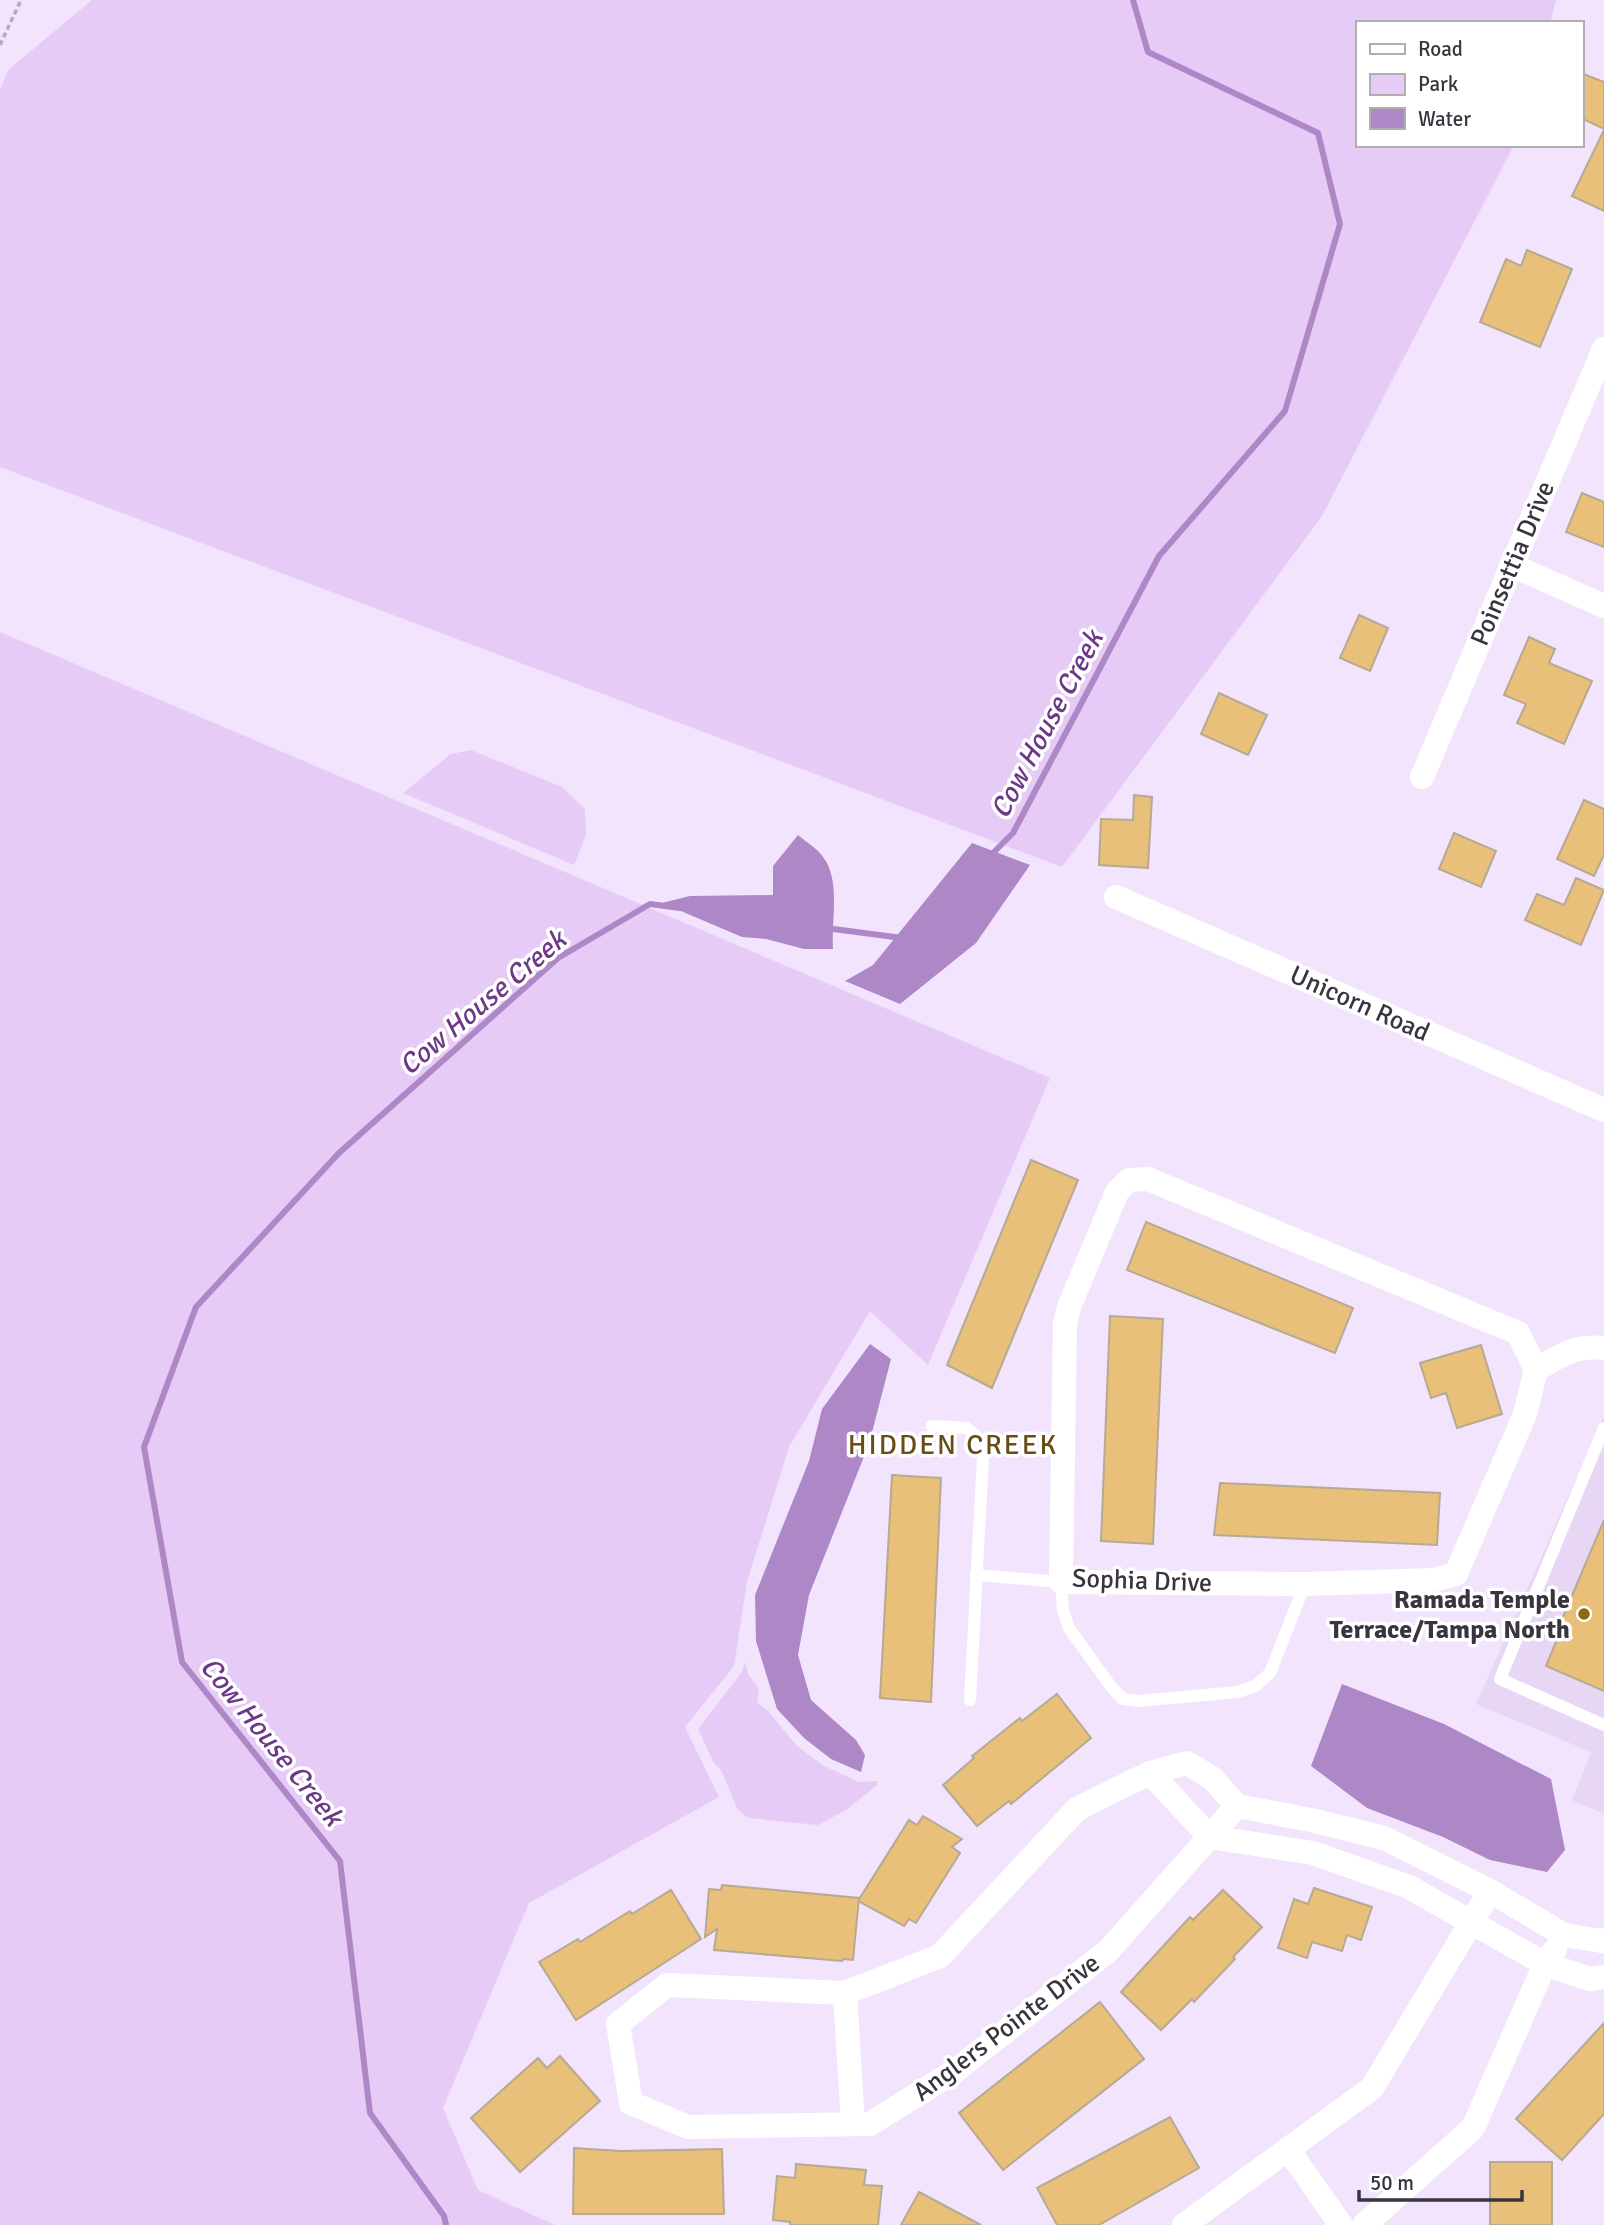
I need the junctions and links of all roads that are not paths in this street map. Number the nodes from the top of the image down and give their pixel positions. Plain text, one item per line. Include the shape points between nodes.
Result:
1 (1604, 349) edge
2 (1511, 565) junction
3 (1604, 606) edge
4 (1422, 777) dead end
5 (1116, 897) dead end
6 (1604, 1110) edge
7 (1604, 1348) edge
8 (1536, 1370) junction
9 (932, 1426) dead end
10 (1604, 1428) edge
11 (976, 1575) junction
12 (1061, 1582) junction
13 (1305, 1584) junction
14 (970, 1700) dead end
15 (1604, 1725) edge
16 (1150, 1773) junction
17 (1237, 1807) junction
18 (1321, 1822) junction
19 (1210, 1838) junction
20 (1313, 1853) junction
21 (1490, 1891) junction
22 (1473, 1922) junction
23 (1564, 1935) junction
24 (1604, 1940) edge
25 (1545, 1964) junction
26 (1604, 1977) edge
27 (845, 1993) junction
28 (853, 2124) junction
29 (1288, 2149) junction
30 (1184, 2225) edge
31 (1341, 2225) edge
32 (1364, 2225) edge

1 - 2 street, Poinsettia Drive
2 - 3 street
2 - 4 street, Poinsettia Drive
5 - 6 street, Unicorn Road
7 - 8 street via 1570,1350
8 - 12 street, Sophia Drive via 1518,1333 1147,1178 1129,1180 1117,1192 1065,1323
8 - 13 street, Sophia Drive via 1525,1413 1456,1574 1434,1580
9 - 11 lane via 967,1428 980,1439 983,1457
10 - 15 lane via 1500,1679
11 - 12 lane
11 - 14 lane
12 - 13 street, Sophia Drive
12 - 13 lane via 1069,1628 1112,1688 1123,1699 1138,1701 1238,1692 1255,1686 1270,1673
16 - 17 street, Anglers Pointe Drive via 1187,1763 1212,1778
16 - 19 street
16 - 27 street, Anglers Pointe Drive via 1077,1809 940,1956
17 - 18 street
17 - 19 street, Anglers Pointe Drive
18 - 20 street
18 - 21 street via 1384,1838
19 - 20 street
19 - 28 street, Anglers Pointe Drive via 1108,1951 955,2071 870,2124
20 - 22 street via 1409,1887
21 - 22 street
21 - 23 street
22 - 25 street
22 - 29 street via 1372,2088
23 - 24 street
23 - 25 street
25 - 26 street via 1590,1979
25 - 32 street via 1473,2128
27 - 28 street
27 - 28 street, Anglers Pointe Drive via 667,1985 618,2024 631,2103 688,2127
29 - 30 street
29 - 31 street

